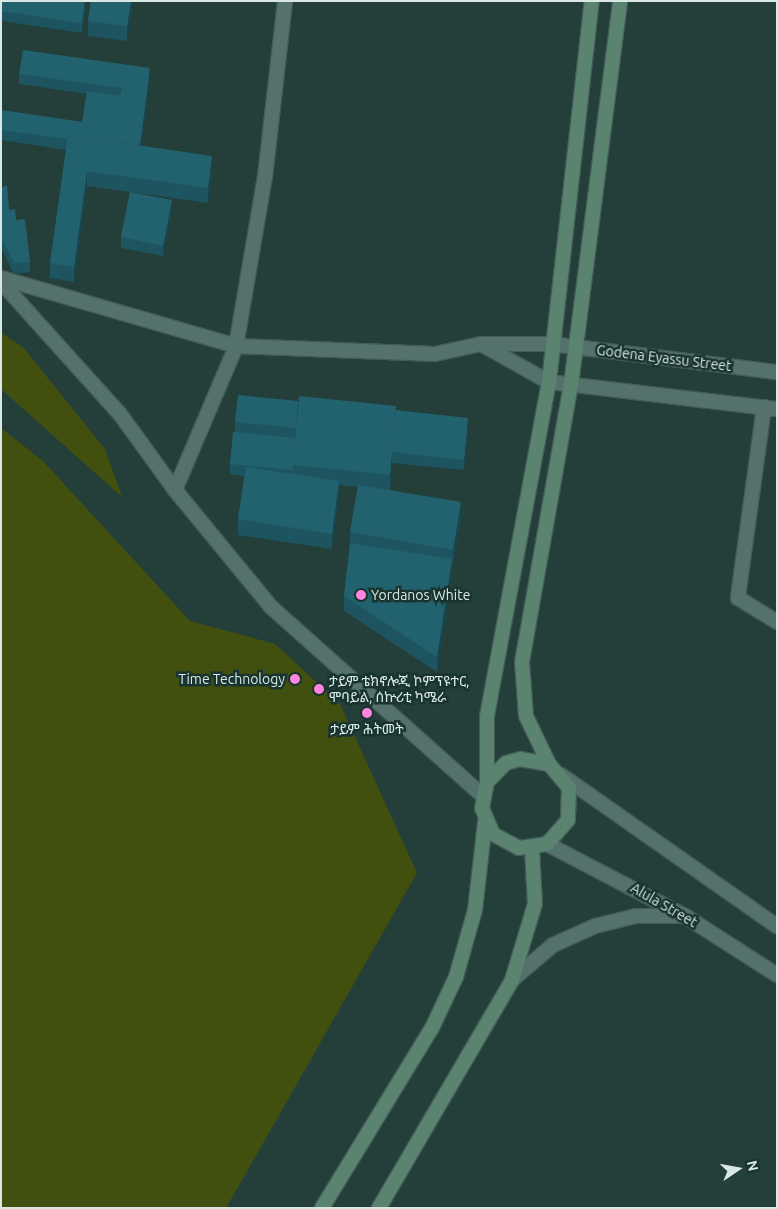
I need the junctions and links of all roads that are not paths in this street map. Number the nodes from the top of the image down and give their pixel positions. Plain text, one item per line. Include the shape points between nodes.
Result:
1 (285, 1) edge
2 (592, 1) edge
3 (620, 1) edge
4 (1, 278) edge
5 (1, 282) edge
6 (481, 344) junction
7 (551, 344) junction
8 (236, 346) junction
9 (576, 347) junction
10 (777, 372) edge
11 (549, 382) junction
12 (571, 385) junction
13 (770, 408) edge
14 (174, 490) junction
15 (777, 622) edge
16 (549, 764) junction
17 (561, 775) junction
18 (485, 788) junction
19 (485, 822) junction
20 (547, 844) junction
21 (532, 848) junction
22 (685, 916) junction
23 (777, 926) edge
24 (777, 975) edge
25 (512, 980) junction
26 (322, 1208) edge
27 (378, 1208) edge

1 - 8 street via 265,177
2 - 7 main road
3 - 9 main road
4 - 8 street, Godena Eyassu Street
5 - 14 street via 120,414
6 - 7 street, Godena Eyassu Street
6 - 8 street, Godena Eyassu Street via 435,354
6 - 11 street
7 - 9 street, Godena Eyassu Street
7 - 11 main road
8 - 14 street
9 - 10 street, Godena Eyassu Street
9 - 12 main road
11 - 12 street
11 - 18 main road via 487,716
12 - 13 street
12 - 16 main road via 522,662 526,716
13 - 15 street via 738,598
14 - 18 street via 272,607
16 - 17 main road
16 - 18 main road via 520,759 506,763
17 - 20 main road via 569,788 568,820
17 - 23 street
18 - 19 main road
19 - 21 main road via 505,843
19 - 26 main road via 475,910 456,977 432,1028
20 - 21 main road
20 - 22 street, Alula Street
21 - 25 main road via 535,904
22 - 24 street, Alula Street
22 - 25 street via 636,916 595,926 554,945
25 - 27 main road

